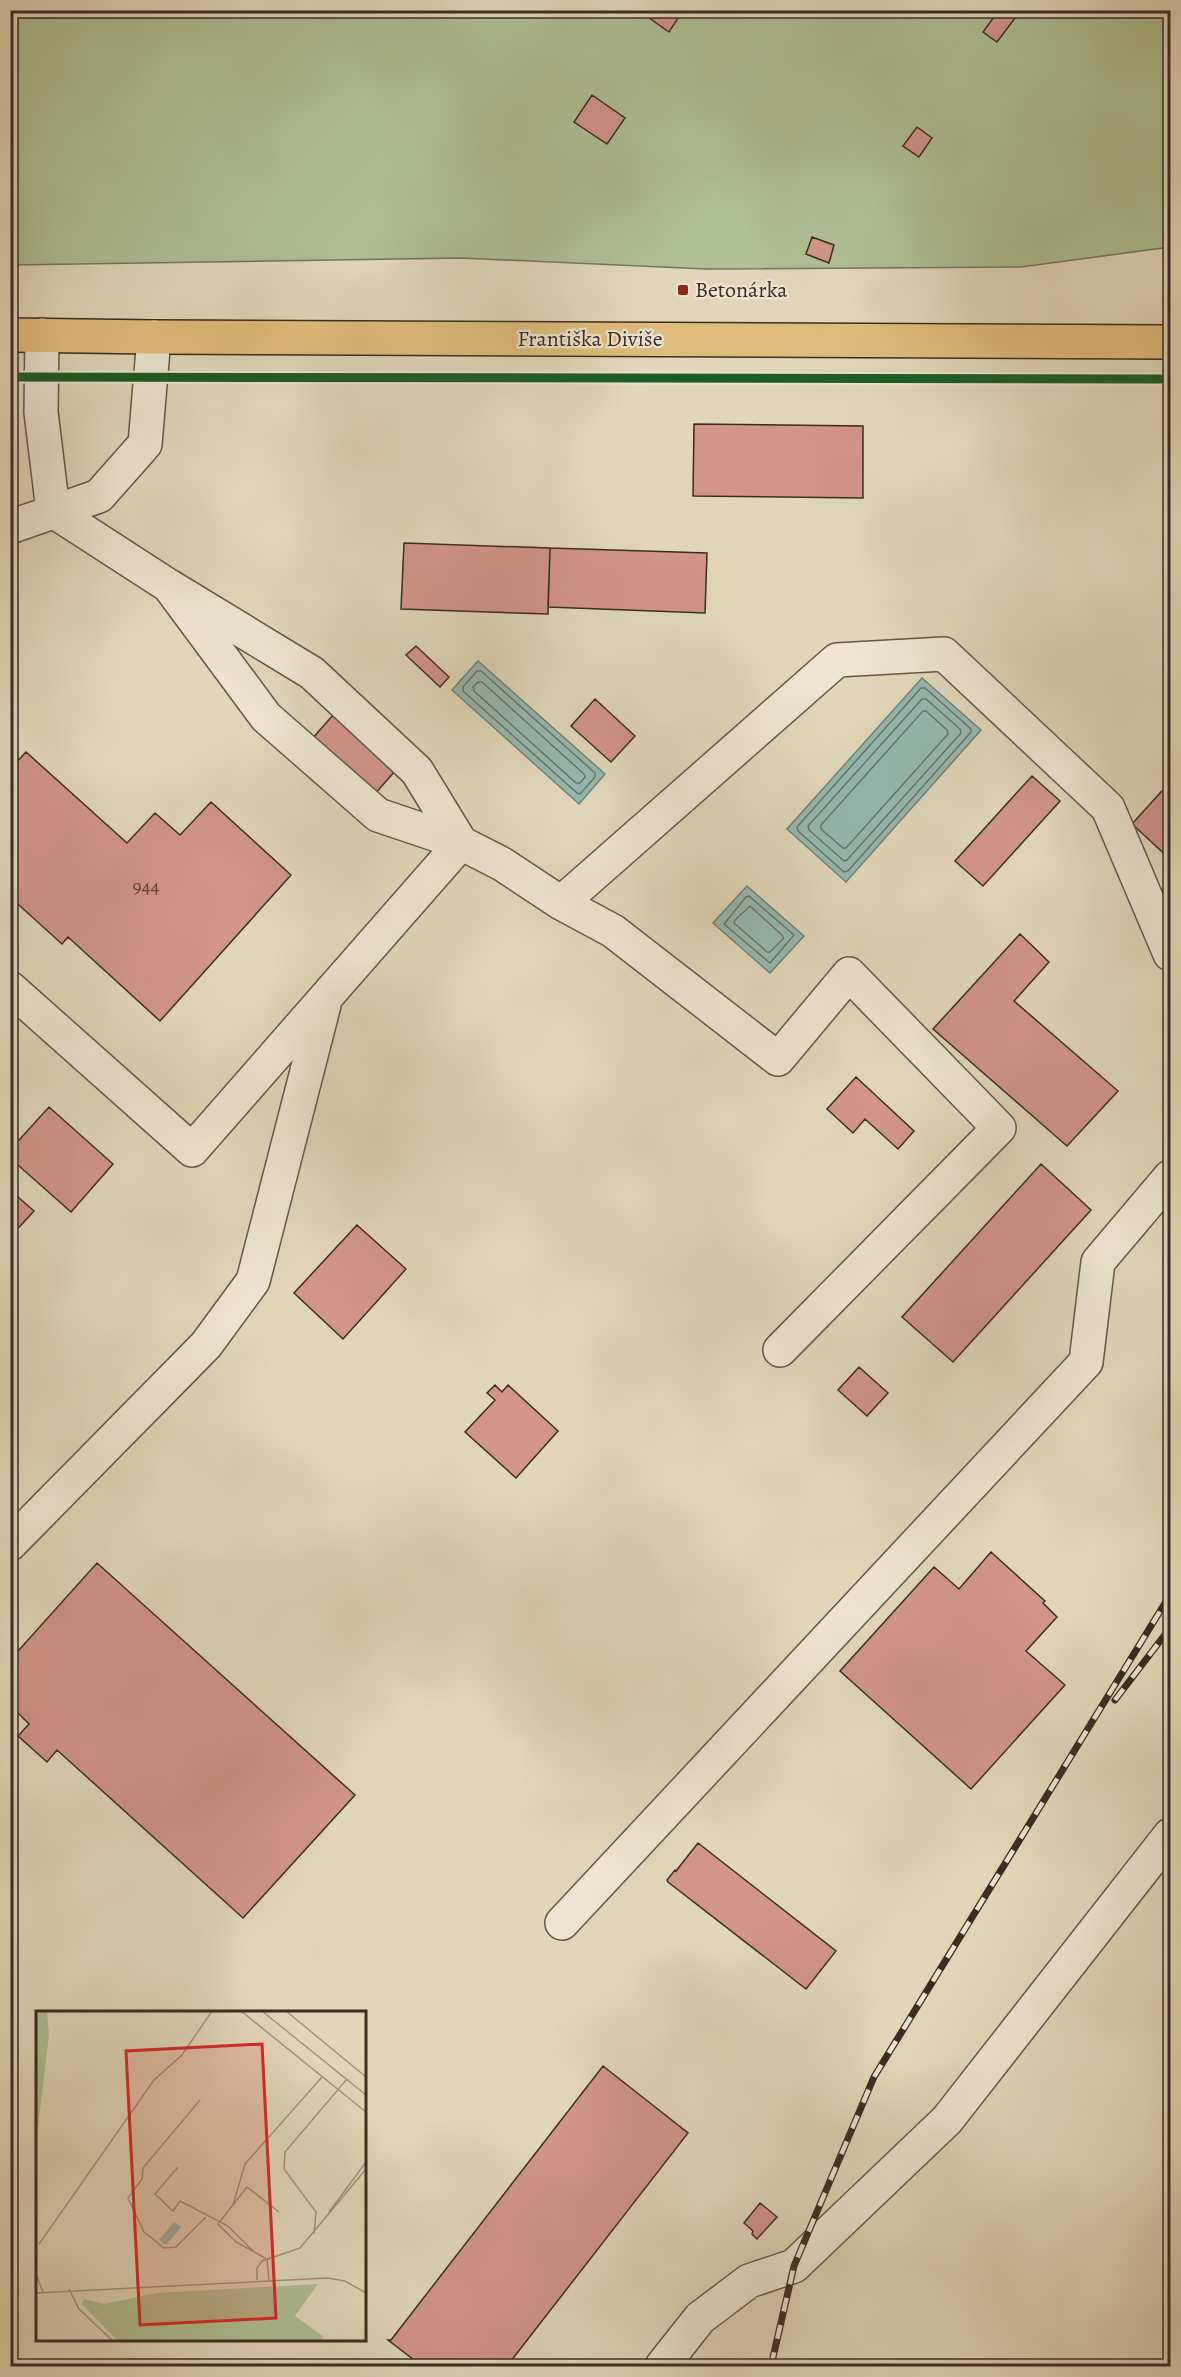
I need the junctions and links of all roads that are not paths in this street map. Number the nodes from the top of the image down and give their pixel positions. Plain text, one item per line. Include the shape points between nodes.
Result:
1 (26, 335) edge
2 (154, 337) junction
3 (1170, 342) edge
4 (53, 511) junction
5 (10, 527) edge
6 (169, 586) junction
7 (461, 843) junction
8 (561, 903) junction
9 (1170, 954) edge
10 (10, 988) edge
11 (325, 999) junction
12 (1170, 1177) edge
13 (780, 1350) dead end
14 (10, 1544) edge
15 (1170, 1835) edge
16 (562, 1923) dead end
17 (662, 2367) edge

1 - 2 main road, Františka Diviše
1 - 4 lane via 41,412
2 - 3 main road, Františka Diviše
2 - 4 lane via 145,444 99,496
4 - 5 lane
4 - 6 lane
6 - 7 lane via 312,673 417,771
6 - 7 lane via 266,717 378,815
7 - 8 lane via 502,864
7 - 11 lane
8 - 9 lane via 837,660 944,654 1108,808
8 - 13 lane via 613,931 778,1059 849,974 999,1128
10 - 11 lane via 192,1150
11 - 14 lane via 253,1281 206,1345
12 - 16 lane via 1098,1262 1086,1362
15 - 17 lane via 947,2120 794,2266 749,2281 700,2318

